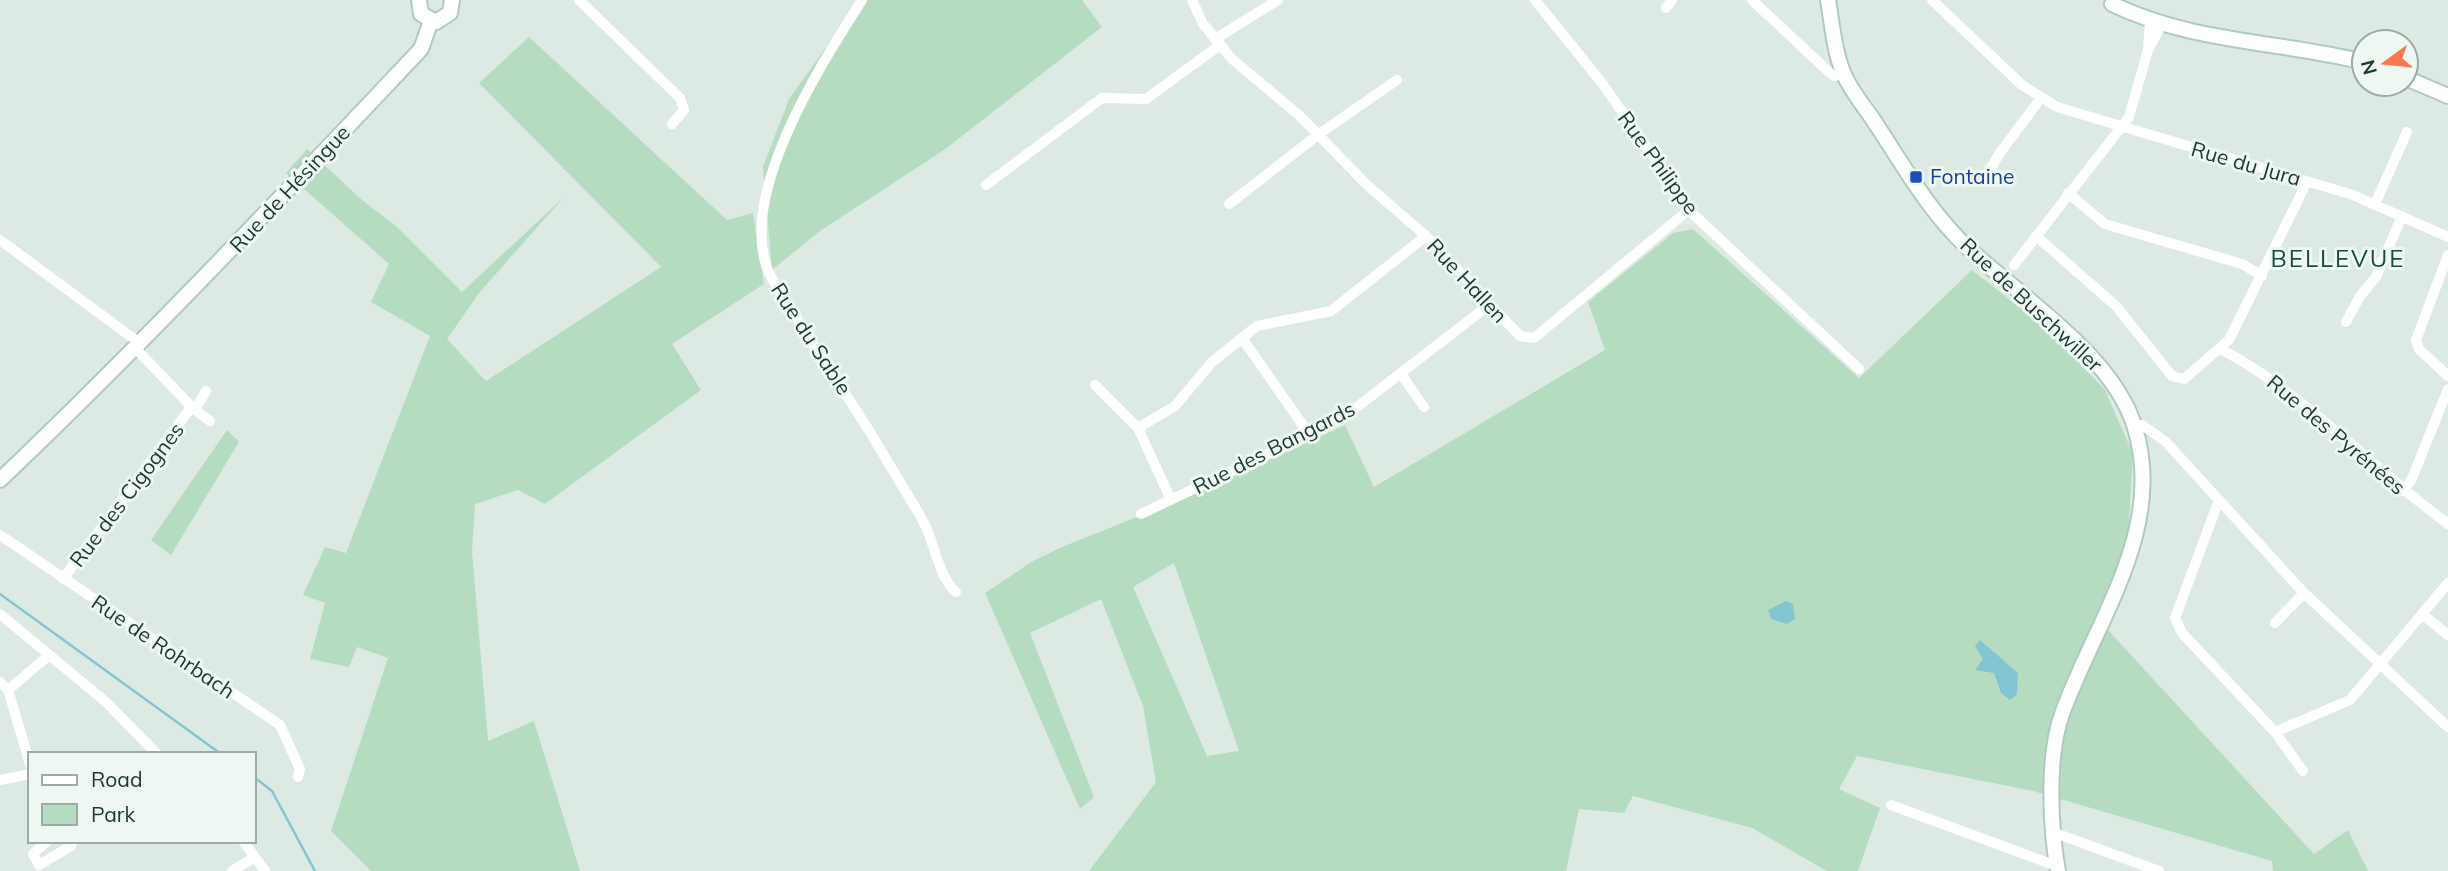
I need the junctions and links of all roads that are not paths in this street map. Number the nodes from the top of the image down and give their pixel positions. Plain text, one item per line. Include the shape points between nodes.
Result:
1 (419, 0) edge
2 (452, 0) edge
3 (579, 0) edge
4 (862, 0) edge
5 (1192, 0) edge
6 (1278, 0) edge
7 (1535, 0) edge
8 (1752, 0) edge
9 (1828, 0) edge
10 (1932, 0) edge
11 (2110, 2) edge
12 (431, 21) junction
13 (2155, 26) junction
14 (1218, 42) junction
15 (2350, 60) edge
16 (1843, 73) junction
17 (1397, 80) dead end
18 (2420, 84) edge
19 (2448, 96) edge
20 (2041, 98) junction
21 (672, 124) dead end
22 (2120, 128) junction
23 (2407, 132) dead end
24 (1319, 134) junction
25 (1990, 170) dead end
26 (2307, 182) junction
27 (986, 185) dead end
28 (2068, 193) junction
29 (1229, 204) dead end
30 (2375, 204) junction
31 (1690, 209) junction
32 (2402, 216) junction
33 (1426, 236) junction
34 (2036, 236) junction
35 (2448, 237) edge
36 (0, 240) edge
37 (2448, 255) edge
38 (2014, 265) junction
39 (1996, 273) junction
40 (2262, 276) junction
41 (2008, 284) junction
42 (1489, 305) junction
43 (2346, 322) dead end
44 (1242, 338) junction
45 (139, 346) junction
46 (2221, 349) junction
47 (1859, 369) dead end
48 (1402, 374) junction
49 (2448, 376) edge
50 (1095, 385) dead end
51 (2448, 389) edge
52 (206, 391) dead end
53 (1424, 407) dead end
54 (192, 410) junction
55 (211, 421) dead end
56 (1138, 428) junction
57 (2137, 433) junction
58 (1309, 434) junction
59 (0, 480) edge
60 (2402, 491) junction
61 (1171, 500) junction
62 (2219, 500) junction
63 (1141, 514) dead end
64 (2448, 524) edge
65 (0, 534) edge
66 (63, 579) junction
67 (2448, 583) edge
68 (956, 592) dead end
69 (2304, 593) junction
70 (0, 614) edge
71 (2422, 614) junction
72 (2275, 623) dead end
73 (2448, 635) edge
74 (48, 656) junction
75 (2382, 665) junction
76 (4, 686) edge
77 (2448, 727) edge
78 (2275, 732) junction
79 (155, 752) edge
80 (28, 758) edge
81 (2303, 771) dead end
82 (28, 775) edge
83 (298, 777) dead end
84 (0, 780) edge
85 (1891, 805) dead end
86 (2055, 833) junction
87 (45, 843) edge
88 (71, 843) edge
89 (244, 843) edge
90 (255, 857) junction
91 (2057, 864) edge
92 (232, 871) edge
93 (265, 871) edge
94 (2159, 871) edge

1 - 12 main road via 421,14
2 - 12 main road via 446,18
3 - 21 street via 680,98 684,110
4 - 68 street, Rue du Sable via 804,97 781,150 765,203 761,242 777,290 863,420 926,527
5 - 14 street, Rue Hallen
6 - 14 street
7 - 31 street, Rue Philippe via 1602,83
8 - 16 street via 1830,73
9 - 16 main road, Rue de Buschwiller
10 - 20 street, Rue du Jura
11 - 13 main road
12 - 45 main road, Rue de Hésingue via 421,49
13 - 15 main road
13 - 22 street via 2129,117
14 - 24 street, Rue Hallen via 1247,75
14 - 27 street via 1146,99 1102,99
16 - 39 main road, Rue de Buschwiller via 1922,194 1965,246
17 - 24 street
18 - 19 main road
20 - 22 street, Rue du Jura
20 - 25 street
22 - 26 street, Rue du Jura
22 - 28 street
23 - 30 street
24 - 29 street
24 - 33 street, Rue Hallen via 1366,184
26 - 30 street, Rue du Jura
26 - 40 street
28 - 34 street
28 - 40 street via 2105,224 2242,264
30 - 32 street, Rue du Jura
31 - 42 street, Rue Hallen via 1534,338 1520,336
31 - 47 street, Rue Philippe
32 - 35 street, Rue du Jura
32 - 43 street via 2376,277
33 - 42 street, Rue Hallen
33 - 44 street via 1331,311 1257,326
34 - 38 street
34 - 46 street via 2116,306 2172,376 2189,376
36 - 45 street, Rue des Cigognes
37 - 49 street via 2416,340
38 - 39 street
38 - 41 street
39 - 41 main road, Rue de Buschwiller
40 - 46 street
41 - 57 main road, Rue de Buschwiller via 2104,372
42 - 48 street, Rue des Bangards
44 - 56 street via 1212,362 1175,406
44 - 58 street
45 - 54 street, Rue des Cigognes
45 - 59 main road, Rue de Hésingue
46 - 60 street, Rue des Pyrénées via 2267,376
48 - 53 street
48 - 58 street, Rue des Bangards via 1344,417
50 - 56 street
51 - 60 street via 2411,481
52 - 54 street, Rue des Cigognes
54 - 55 street, Rue des Cigognes
54 - 66 street, Rue des Cigognes
56 - 61 street
57 - 62 street via 2165,441
57 - 86 main road, Rue de Buschwiller via 2142,491 2132,547 2057,731
58 - 61 street, Rue des Bangards
60 - 64 street, Rue des Pyrénées
61 - 63 street, Rue des Bangards
62 - 69 street
62 - 78 street via 2175,618 2182,633
65 - 66 street, Rue de Rohrbach
66 - 83 street, Rue de Rohrbach via 280,725 300,769
67 - 71 street
69 - 72 street
69 - 75 street
70 - 74 street
71 - 73 street
71 - 75 street
74 - 76 street
74 - 79 street via 106,702
75 - 77 street
75 - 78 street via 2350,700
76 - 80 street
78 - 81 street
82 - 84 street
85 - 91 street, Rue de Buschwiller
86 - 91 main road, Rue de Buschwiller
86 - 94 street
87 - 88 street via 33,854 39,865
89 - 90 street
90 - 92 street
90 - 93 street

